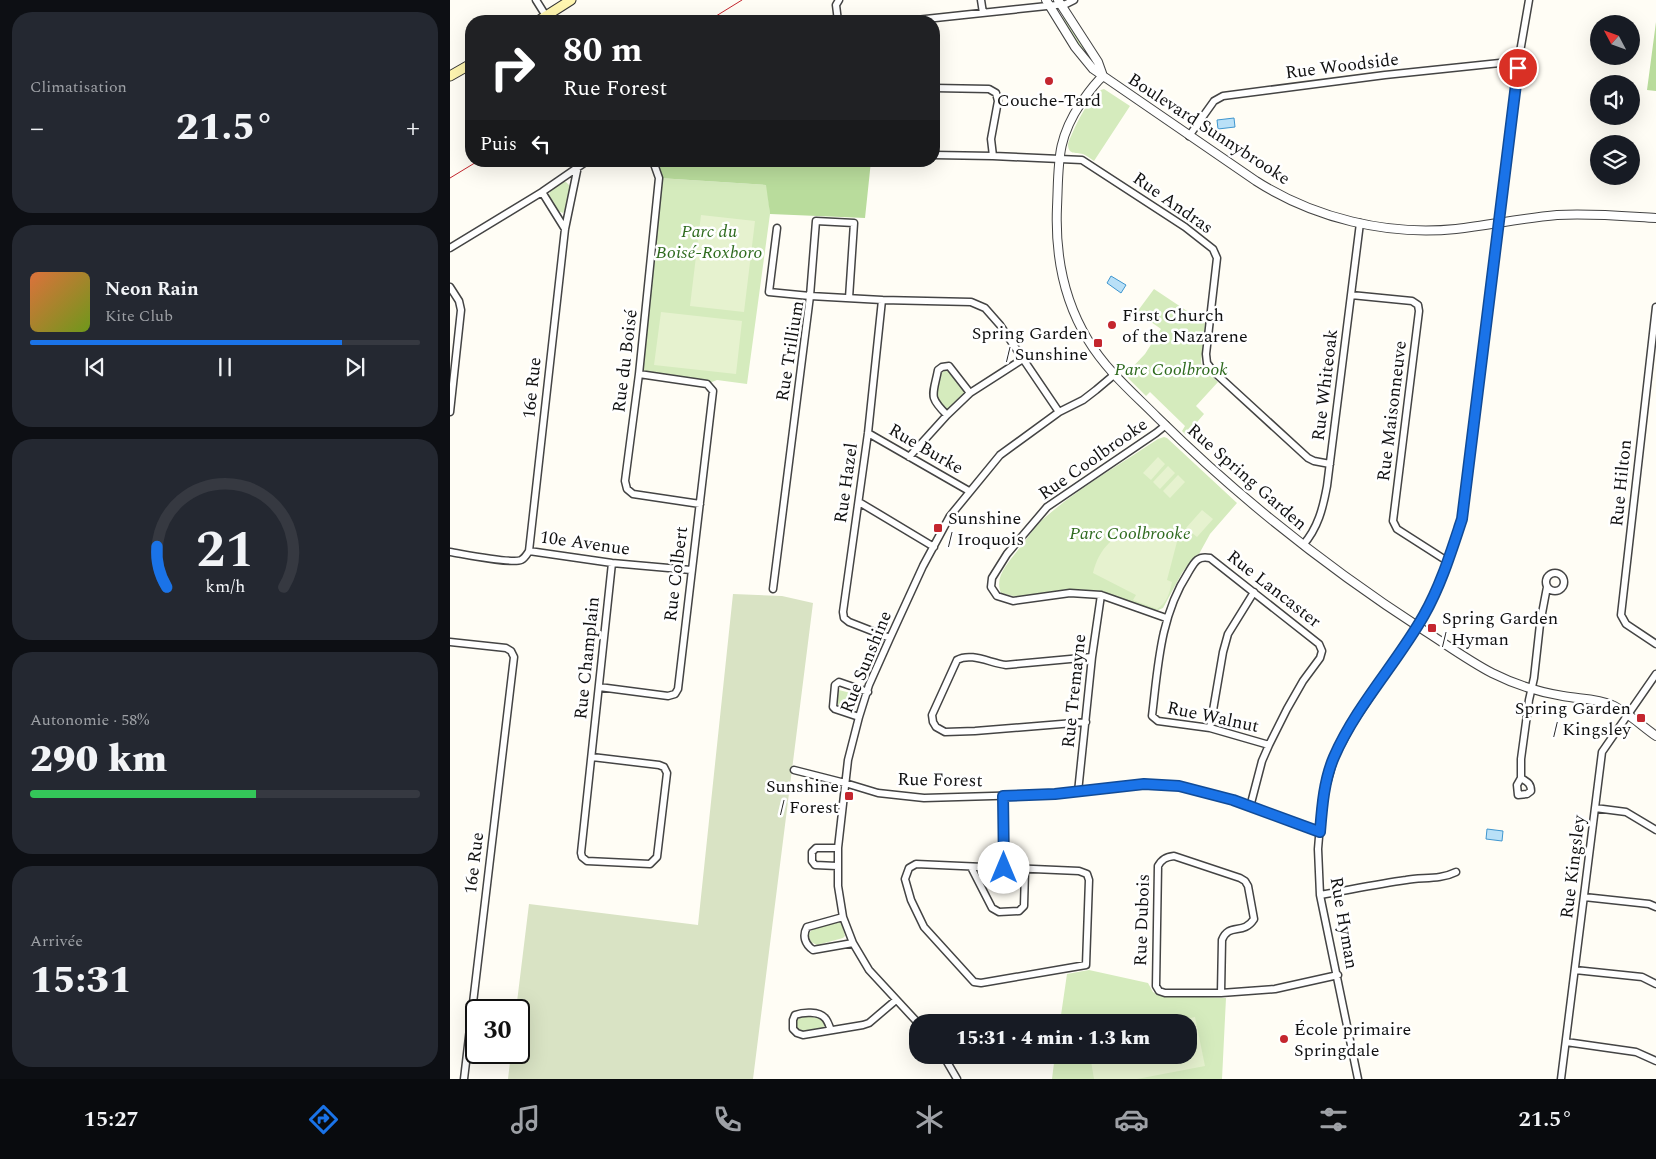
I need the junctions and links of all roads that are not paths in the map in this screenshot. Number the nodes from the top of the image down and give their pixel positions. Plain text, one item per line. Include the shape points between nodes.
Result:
1 (536, 0) edge
2 (571, 0) edge
3 (839, 0) edge
4 (980, 0) edge
5 (1074, 0) edge
6 (1529, 0) edge
7 (1059, 2) edge
8 (1047, 3) edge
9 (983, 13) junction
10 (541, 15) edge
11 (548, 15) edge
12 (837, 15) edge
13 (940, 18) edge
14 (1519, 61) junction
15 (465, 67) edge
16 (450, 76) edge
17 (1103, 76) junction
18 (940, 88) edge
19 (1189, 136) junction
20 (940, 155) edge
21 (993, 156) junction
22 (1059, 158) junction
23 (577, 167) edge
24 (578, 167) edge
25 (656, 167) edge
26 (542, 192) junction
27 (1656, 218) edge
28 (1499, 222) junction
29 (1360, 223) junction
30 (777, 228) dead end
31 (565, 229) junction
32 (450, 248) edge
33 (450, 287) edge
34 (1351, 295) junction
35 (810, 296) junction
36 (849, 298) junction
37 (882, 300) junction
38 (1656, 307) edge
39 (1024, 359) junction
40 (639, 374) junction
41 (1114, 374) junction
42 (970, 393) junction
43 (450, 412) edge
44 (1058, 412) junction
45 (947, 415) junction
46 (1166, 425) junction
47 (868, 433) junction
48 (909, 457) junction
49 (1330, 464) junction
50 (969, 491) junction
51 (859, 502) junction
52 (700, 504) junction
53 (1303, 545) junction
54 (934, 547) junction
55 (529, 551) junction
56 (450, 552) edge
57 (1210, 558) joint
58 (1448, 561) junction
59 (612, 563) junction
60 (691, 570) junction
61 (1547, 587) dead end
62 (773, 589) dead end
63 (1254, 592) junction
64 (1101, 595) junction
65 (1166, 618) junction
66 (1417, 626) junction
67 (890, 638) junction
68 (450, 642) edge
69 (1656, 644) edge
70 (1092, 657) junction
71 (1656, 674) edge
72 (599, 687) junction
73 (1531, 689) junction
74 (868, 692) junction
75 (1628, 716) junction
76 (859, 717) junction
77 (1086, 722) junction
78 (1210, 728) junction
79 (1656, 736) edge
80 (1269, 745) junction
81 (592, 757) junction
82 (794, 770) dead end
83 (1521, 778) dead end
84 (846, 783) junction
85 (1078, 792) junction
86 (1003, 796) junction
87 (1250, 806) junction
88 (1595, 808) junction
89 (1656, 830) edge
90 (1320, 832) junction
91 (838, 848) junction
92 (837, 866) junction
93 (971, 868) junction
94 (1004, 868) junction
95 (1025, 870) junction
96 (1456, 872) dead end
97 (1320, 895) junction
98 (1584, 897) junction
99 (1656, 907) edge
100 (844, 917) junction
101 (853, 943) junction
102 (1575, 970) junction
103 (1338, 975) junction
104 (1656, 984) edge
105 (1221, 993) junction
106 (896, 1000) junction
107 (909, 1014) edge
108 (831, 1030) junction
109 (1566, 1042) junction
110 (1656, 1061) edge
111 (948, 1064) edge
112 (464, 1079) edge
113 (957, 1079) edge
114 (1358, 1079) edge
115 (1561, 1079) edge

1 - 10 street
2 - 11 main road
3 - 12 street
4 - 9 street
5 - 7 street
6 - 14 street, Rue Hyman
7 - 8 street
7 - 17 street, Boulevard Sunnybrooke via 1098,62
8 - 9 street
8 - 17 street, Boulevard Sunnybrooke via 1080,54
9 - 13 street
14 - 19 street, Rue Woodside via 1223,96 1214,101
14 - 28 street, Rue Hyman
15 - 16 main road
17 - 19 street, Boulevard Sunnybrooke
17 - 22 street, Rue Spring Garden via 1070,120
18 - 21 street via 989,89 996,93 998,102 991,139
19 - 29 street, Boulevard Sunnybrooke via 1281,196 1325,214
20 - 21 street, Rue Andras
21 - 22 street, Rue Andras
22 - 41 street, Rue Spring Garden via 1056,231 1064,283 1085,334
22 - 49 street, Rue Andras via 1084,161 1213,249 1217,258 1207,363 1308,458
23 - 26 street
24 - 31 street, 16e Rue
25 - 40 street, Rue du Boisé via 659,178
26 - 31 street
26 - 32 street
27 - 28 street, Boulevard Sunnybrooke via 1565,215
28 - 29 street, Boulevard Sunnybrooke via 1425,230
28 - 58 street, Rue Hyman via 1462,519
29 - 34 street, Rue Whiteoak
30 - 35 street via 770,292
31 - 55 street, 16e Rue
33 - 43 street via 461,310
34 - 49 street, Rue Whiteoak
34 - 58 street, Rue Maisonneuve via 1412,301 1418,305 1393,521 1397,529
35 - 36 street, Rue Trillium
35 - 36 street via 816,221 854,223
35 - 62 street, Rue Trillium
36 - 37 street, Rue Trillium
37 - 39 street, Rue Trillium via 971,302 993,316
37 - 47 street, Rue Hazel
38 - 69 street, Rue Hilton via 1621,615 1626,624
39 - 42 street
39 - 44 street, Rue Trillium
40 - 52 street, Rue Colbert via 707,384 713,391
40 - 52 street, Rue du Boisé via 624,481 627,489 633,494
41 - 44 street, Rue Sunshine via 1083,400
41 - 46 street, Rue Spring Garden
42 - 45 street
42 - 45 street via 949,366 938,370 933,396 935,403
44 - 50 street, Rue Sunshine via 1000,455
45 - 48 street
46 - 53 street, Rue Spring Garden via 1240,494
46 - 64 street, Rue Coolbrooke via 1047,507 1007,554 992,578 991,587 997,596 1013,601 1070,593
47 - 48 street, Rue Burke
47 - 51 street, Rue Hazel
48 - 50 street, Rue Burke
49 - 53 street, Rue Whiteoak via 1320,516
50 - 54 street, Rue Sunshine via 950,516
51 - 54 street
51 - 67 street, Rue Hazel via 844,618
52 - 60 street, Rue Colbert
53 - 66 street, Rue Spring Garden
54 - 67 street, Rue Sunshine
55 - 56 street, 10e Avenue via 521,560
55 - 59 street, 10e Avenue
57 - 63 street, Rue Lancaster
57 - 65 street, Rue Walnut via 1203,556 1197,559 1179,586
58 - 66 street, Rue Hyman via 1438,588
59 - 60 street, 10e Avenue
59 - 72 street, Rue Champlain
60 - 72 street, Rue Colbert via 675,694 668,696
61 - 73 street
63 - 78 street via 1228,634
63 - 80 street, Rue Lancaster via 1319,644 1322,651
64 - 65 street, Rue Coolbrooke
64 - 70 street, Rue Tremayne
65 - 78 street, Rue Walnut via 1152,716 1158,721
66 - 73 street, Rue Spring Garden via 1486,670
66 - 90 street, Rue Hyman via 1352,724 1334,758 1322,801
67 - 74 street, Rue Sunshine
68 - 112 street, 16e Rue via 506,648 514,657
70 - 77 street, Rue Tremayne
70 - 77 street via 1006,665 963,656 957,660 932,715 936,727 945,732
71 - 75 street, Rue Kingsley
72 - 81 street, Rue Champlain
73 - 75 street, Rue Spring Garden via 1610,704
73 - 83 street
74 - 76 street, Rue Sunshine
74 - 76 street via 839,682 835,685 835,710
75 - 79 street, Rue Spring Garden
75 - 88 street, Rue Kingsley via 1602,752
76 - 84 street, Rue Sunshine
77 - 85 street, Rue Tremayne
78 - 80 street, Rue Walnut
80 - 87 street, Rue Lancaster
81 - 81 street, Rue Champlain via 582,858 587,861 654,862 667,773 664,767
82 - 84 street, Rue Forest
84 - 86 street, Rue Forest via 878,793 924,798
84 - 91 street, Rue Sunshine
85 - 86 street, Rue Forest
85 - 87 street, Rue Forest via 1144,784 1179,786
86 - 94 street
87 - 90 street, Rue Forest
88 - 89 street via 1626,812
88 - 98 street, Rue Kingsley
90 - 97 street, Rue Hyman
91 - 92 street, Rue Sunshine
91 - 92 street via 816,848 812,852 815,864
92 - 100 street, Rue Sunshine
93 - 94 street
93 - 95 street via 992,908 999,912 1019,911 1024,906
93 - 95 street via 916,864 909,868 905,879 924,927 968,978 981,983 1086,965 1087,874
94 - 95 street
96 - 97 street via 1444,877 1360,886
97 - 103 street, Rue Hyman
98 - 99 street
98 - 102 street, Rue Kingsley
100 - 101 street, Rue Sunshine
100 - 101 street via 807,927 805,942 813,950
101 - 106 street, Rue Sunshine via 869,970
102 - 104 street via 1642,977
102 - 109 street, Rue Kingsley
103 - 105 street, Rue Dubois via 1275,989
103 - 114 street, Rue Hyman
105 - 105 street, Rue Dubois via 1165,993 1156,986 1158,866 1166,857 1174,856 1240,878 1248,886 1254,919 1250,926 1224,934
106 - 107 street, Rue Sunshine
106 - 108 street via 869,1023
108 - 108 street via 803,1035 793,1029 793,1020 801,1013 818,1014 826,1019
109 - 110 street via 1636,1052
109 - 115 street, Rue Kingsley
111 - 113 street

